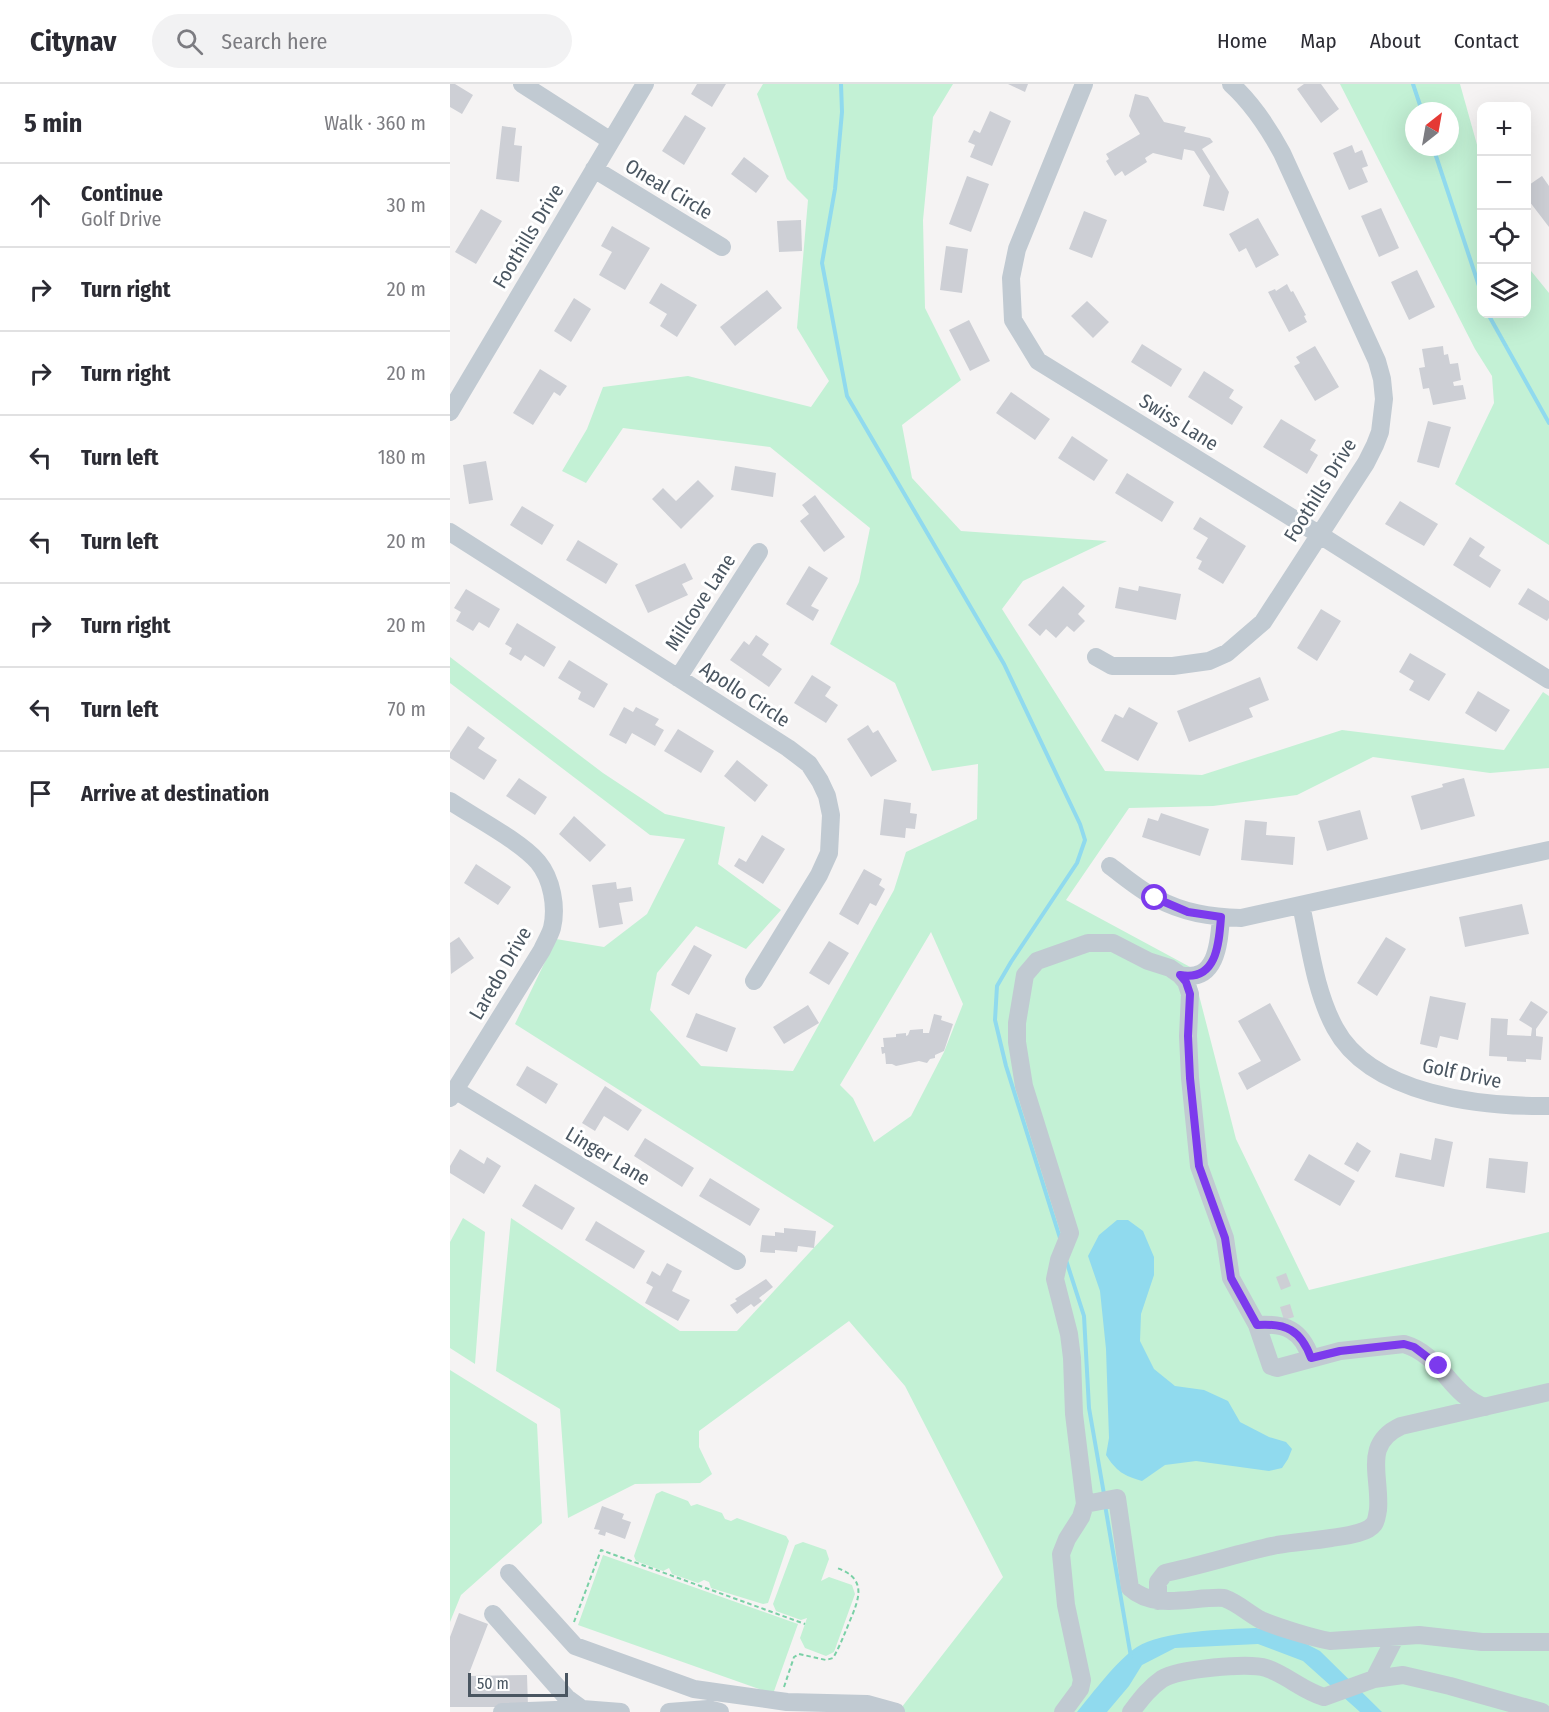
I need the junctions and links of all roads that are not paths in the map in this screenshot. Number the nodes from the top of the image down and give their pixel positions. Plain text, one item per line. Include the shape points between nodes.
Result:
1 (522, 84) edge
2 (645, 84) edge
3 (1084, 84) edge
4 (1231, 84) edge
5 (611, 141) junction
6 (594, 169) junction
7 (722, 247) dead end
8 (450, 412) edge
9 (450, 532) edge
10 (1320, 535) junction
11 (759, 552) dead end
12 (1096, 657) dead end
13 (678, 678) junction
14 (1549, 680) edge
15 (450, 801) edge
16 (1549, 850) edge
17 (1110, 866) dead end
18 (1301, 905) junction
19 (1221, 917) junction
20 (1180, 975) junction
21 (754, 981) dead end
22 (452, 1094) edge
23 (1549, 1106) edge
24 (737, 1261) dead end
25 (1257, 1325) junction
26 (1311, 1358) junction
27 (1549, 1392) edge
28 (1485, 1407) junction
29 (1096, 1502) junction
30 (509, 1573) dead end
31 (1158, 1601) junction
32 (493, 1614) dead end
33 (1395, 1638) junction
34 (1549, 1642) edge
35 (1369, 1681) junction
36 (780, 1705) edge
37 (582, 1709) junction
38 (502, 1712) edge
39 (621, 1712) edge
40 (669, 1712) edge
41 (720, 1712) edge
42 (896, 1712) edge
43 (1063, 1712) edge
44 (1131, 1712) edge
45 (1542, 1712) edge

1 - 5 street, Oneal Circle
2 - 5 street, Foothills Drive
3 - 10 street, Swiss Lane via 1017,249 1011,278 1012,320 1038,361
4 - 10 street, Foothills Drive via 1264,121 1281,153 1382,379 1382,417 1375,446
5 - 6 street, Foothills Drive
6 - 7 street, Oneal Circle
6 - 8 street, Foothills Drive
9 - 13 street, Apollo Circle
10 - 12 street, Foothills Drive via 1263,622 1227,653 1209,661 1173,666 1112,666
10 - 14 street, Swiss Lane
11 - 13 street, Millcove Lane
13 - 21 street, Apollo Circle via 809,764 827,796 831,815 829,853
15 - 22 street, Laredo Drive via 538,862 552,893 554,908 552,928 542,950
16 - 18 street
17 - 19 street via 1155,898 1188,912
18 - 19 street via 1241,918
18 - 23 street, Golf Drive via 1327,1013 1336,1031 1370,1066 1425,1091 1465,1100
19 - 20 street via 1214,959 1200,974
20 - 25 street via 1190,994 1190,1078 1199,1166 1225,1238 1231,1278
20 - 29 street via 1113,943 1088,943 1036,961 1025,975 1017,1023 1024,1086 1070,1233 1054,1279 1069,1334 1074,1414
22 - 24 street, Linger Lane
25 - 26 street via 1279,1325 1291,1330 1301,1337
25 - 26 street via 1268,1362 1274,1368
26 - 28 street via 1404,1344 1439,1366 1466,1399
27 - 28 street
28 - 31 street via 1401,1426 1382,1438 1375,1463 1377,1516 1369,1528 1334,1538 1277,1545 1165,1573 1158,1582
29 - 31 street via 1117,1498 1130,1588 1139,1596
29 - 43 street via 1066,1539 1061,1554 1066,1605 1082,1680
30 - 36 street via 568,1639 581,1648 694,1689
31 - 33 street via 1224,1598 1263,1621 1318,1639
32 - 37 street via 567,1698
33 - 34 street via 1419,1635 1482,1642
33 - 35 street
35 - 44 street via 1324,1697 1263,1667 1181,1672 1164,1678 1147,1691
35 - 45 street via 1403,1675
36 - 42 street via 867,1704
37 - 38 street
37 - 39 street
40 - 41 street via 708,1708

